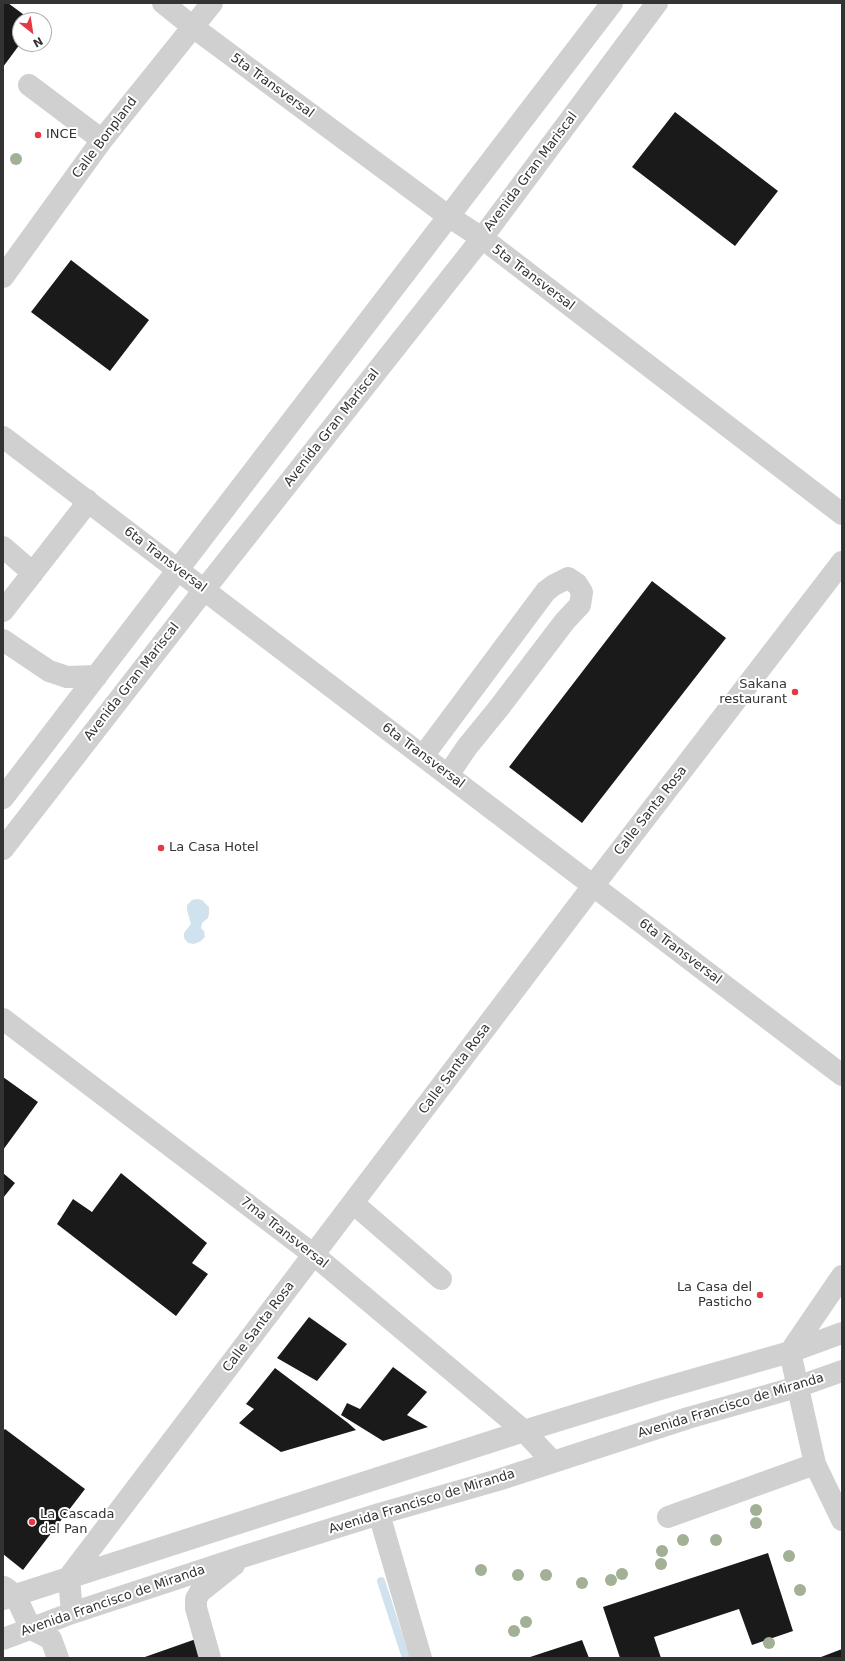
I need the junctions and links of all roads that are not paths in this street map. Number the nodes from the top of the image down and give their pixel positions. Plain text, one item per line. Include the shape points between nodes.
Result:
1 (163, 3) edge
2 (212, 3) edge
3 (612, 3) edge
4 (657, 3) edge
5 (193, 27) junction
6 (29, 85) dead end
7 (102, 140) junction
8 (448, 216) junction
9 (482, 238) junction
10 (3, 277) edge
11 (3, 437) edge
12 (87, 500) junction
13 (842, 514) edge
14 (3, 547) edge
15 (842, 562) edge
16 (178, 570) junction
17 (33, 573) junction
18 (204, 590) junction
19 (3, 611) edge
20 (3, 640) edge
21 (96, 676) junction
22 (423, 756) junction
23 (448, 774) junction
24 (3, 798) edge
25 (3, 849) edge
26 (594, 886) junction
27 (3, 1019) edge
28 (842, 1075) edge
29 (353, 1203) junction
30 (314, 1255) junction
31 (842, 1276) edge
32 (441, 1279) dead end
33 (842, 1333) edge
34 (790, 1352) junction
35 (842, 1371) edge
36 (797, 1387) junction
37 (524, 1430) junction
38 (553, 1462) junction
39 (815, 1464) junction
40 (379, 1514) junction
41 (668, 1517) dead end
42 (842, 1520) edge
43 (245, 1556) junction
44 (69, 1577) junction
45 (7, 1594) edge
46 (72, 1613) junction
47 (31, 1629) junction
48 (3, 1640) edge
49 (58, 1658) edge
50 (210, 1658) edge
51 (421, 1658) edge

1 - 5 street, 5ta Transversal
2 - 5 street, Calle Bonpland
3 - 8 street
4 - 9 street, Avenida Gran Mariscal
5 - 7 street, Calle Bonpland
5 - 8 street, 5ta Transversal
6 - 7 street
7 - 10 street, Calle Bonpland
8 - 9 street, 5ta Transversal
8 - 16 street
9 - 13 street, 5ta Transversal
9 - 18 street, Avenida Gran Mariscal
11 - 12 street, 6ta Transversal
12 - 16 street, 6ta Transversal
12 - 17 street
14 - 17 street
15 - 26 street, Calle Santa Rosa
16 - 18 street, 6ta Transversal
16 - 21 street
17 - 19 street
18 - 22 street, 6ta Transversal
18 - 25 street, Avenida Gran Mariscal
20 - 21 street via 49,671 67,677
21 - 24 street
22 - 23 street, 6ta Transversal
22 - 23 street via 546,591 568,578 577,584 582,592 580,605
23 - 26 street, 6ta Transversal
26 - 28 street, 6ta Transversal
26 - 29 street, Calle Santa Rosa
27 - 30 street, 7ma Transversal
29 - 30 street, Calle Santa Rosa
29 - 32 street
30 - 37 street, 7ma Transversal
30 - 44 street, Calle Santa Rosa
31 - 34 street
33 - 34 street
34 - 36 street
34 - 37 street
35 - 36 street, Avenida Francisco de Miranda
36 - 38 street, Avenida Francisco de Miranda via 688,1418
36 - 39 street
37 - 38 street, 7ma Transversal
37 - 44 street
38 - 40 street, Avenida Francisco de Miranda
39 - 41 street
39 - 42 street
40 - 43 street, Avenida Francisco de Miranda
40 - 51 street
43 - 46 street, Avenida Francisco de Miranda
43 - 50 street via 200,1592 196,1599 196,1608
44 - 45 street
44 - 46 street
45 - 47 street
46 - 47 street, Avenida Francisco de Miranda
47 - 48 street, Avenida Francisco de Miranda
47 - 49 street via 51,1639

